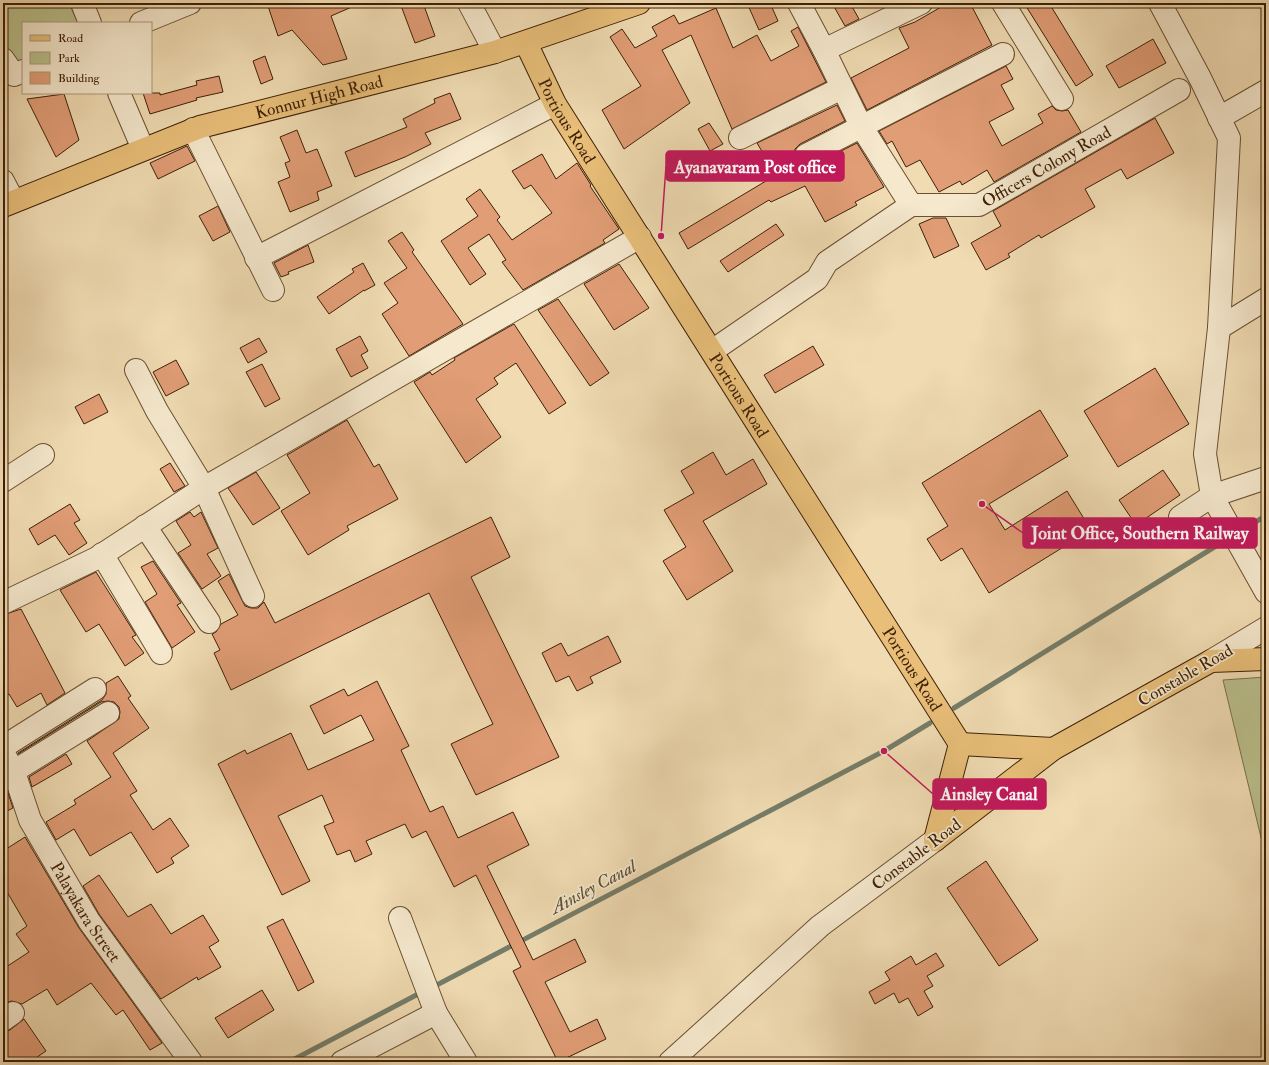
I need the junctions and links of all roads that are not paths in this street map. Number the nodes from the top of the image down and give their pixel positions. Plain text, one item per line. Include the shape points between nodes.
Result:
1 (82, 3) edge
2 (190, 3) edge
3 (469, 3) edge
4 (640, 3) edge
5 (799, 3) edge
6 (921, 3) edge
7 (1003, 3) edge
8 (1160, 3) edge
9 (90, 22) edge
10 (143, 22) edge
11 (526, 42) junction
12 (824, 50) junction
13 (495, 52) junction
14 (1003, 54) dead end
15 (3, 59) edge
16 (22, 71) edge
17 (842, 88) junction
18 (1179, 90) dead end
19 (1266, 91) edge
20 (119, 94) edge
21 (1062, 99) dead end
22 (555, 104) junction
23 (1219, 118) junction
24 (861, 126) junction
25 (193, 129) junction
26 (740, 138) dead end
27 (142, 149) junction
28 (806, 155) dead end
29 (3, 181) edge
30 (8, 203) edge
31 (911, 205) junction
32 (640, 237) junction
33 (256, 258) junction
34 (273, 290) dead end
35 (1266, 299) edge
36 (1219, 328) junction
37 (712, 352) junction
38 (136, 370) dead end
39 (43, 455) dead end
40 (1266, 478) edge
41 (3, 481) edge
42 (204, 488) junction
43 (1212, 496) junction
44 (1180, 517) dead end
45 (145, 526) junction
46 (102, 554) junction
47 (1266, 592) edge
48 (253, 596) dead end
49 (3, 603) edge
50 (209, 622) dead end
51 (1266, 628) edge
52 (161, 653) dead end
53 (1266, 659) edge
54 (1211, 661) junction
55 (95, 689) dead end
56 (108, 713) dead end
57 (960, 744) junction
58 (3, 747) edge
59 (1053, 749) junction
60 (3, 752) edge
61 (8, 775) edge
62 (935, 840) junction
63 (400, 918) dead end
64 (430, 997) junction
65 (188, 1061) edge
66 (342, 1062) edge
67 (466, 1062) edge
68 (670, 1062) edge

1 - 9 street
2 - 10 street
3 - 13 street
4 - 11 main road, Konnur High Road
5 - 12 street
6 - 12 street
7 - 21 street
8 - 23 street
11 - 13 main road, Konnur High Road
11 - 22 main road, Portious Road
12 - 17 street
13 - 25 main road, Konnur High Road
14 - 24 street
15 - 16 street via 14,75
17 - 24 street
17 - 26 street
18 - 31 street, Officers Colony Road via 979,205
19 - 23 street
20 - 27 street
22 - 32 main road, Portious Road
22 - 33 street
23 - 36 street via 1228,138
24 - 28 street
24 - 31 street
25 - 27 main road, Konnur High Road
25 - 33 street
27 - 30 main road, Konnur High Road
29 - 30 street
31 - 37 street via 827,262 817,279
32 - 37 main road, Portious Road
32 - 42 street
33 - 34 street
35 - 36 street
36 - 43 street via 1205,454
37 - 57 main road, Portious Road
38 - 42 street via 157,411
39 - 41 street
40 - 43 street
42 - 45 street
42 - 48 street
43 - 44 street
43 - 47 street
45 - 46 street
45 - 50 street
46 - 49 street
46 - 52 street
51 - 54 street, Constable Road
53 - 54 main road
54 - 59 main road, Constable Road
55 - 58 street
56 - 61 street
57 - 59 main road
57 - 62 main road
59 - 62 main road, Constable Road
60 - 61 street, Palayakara Street
61 - 65 street, Palayakara Street via 30,820 89,921
62 - 68 street, Constable Road via 820,926
63 - 64 street
64 - 66 street
64 - 67 street

